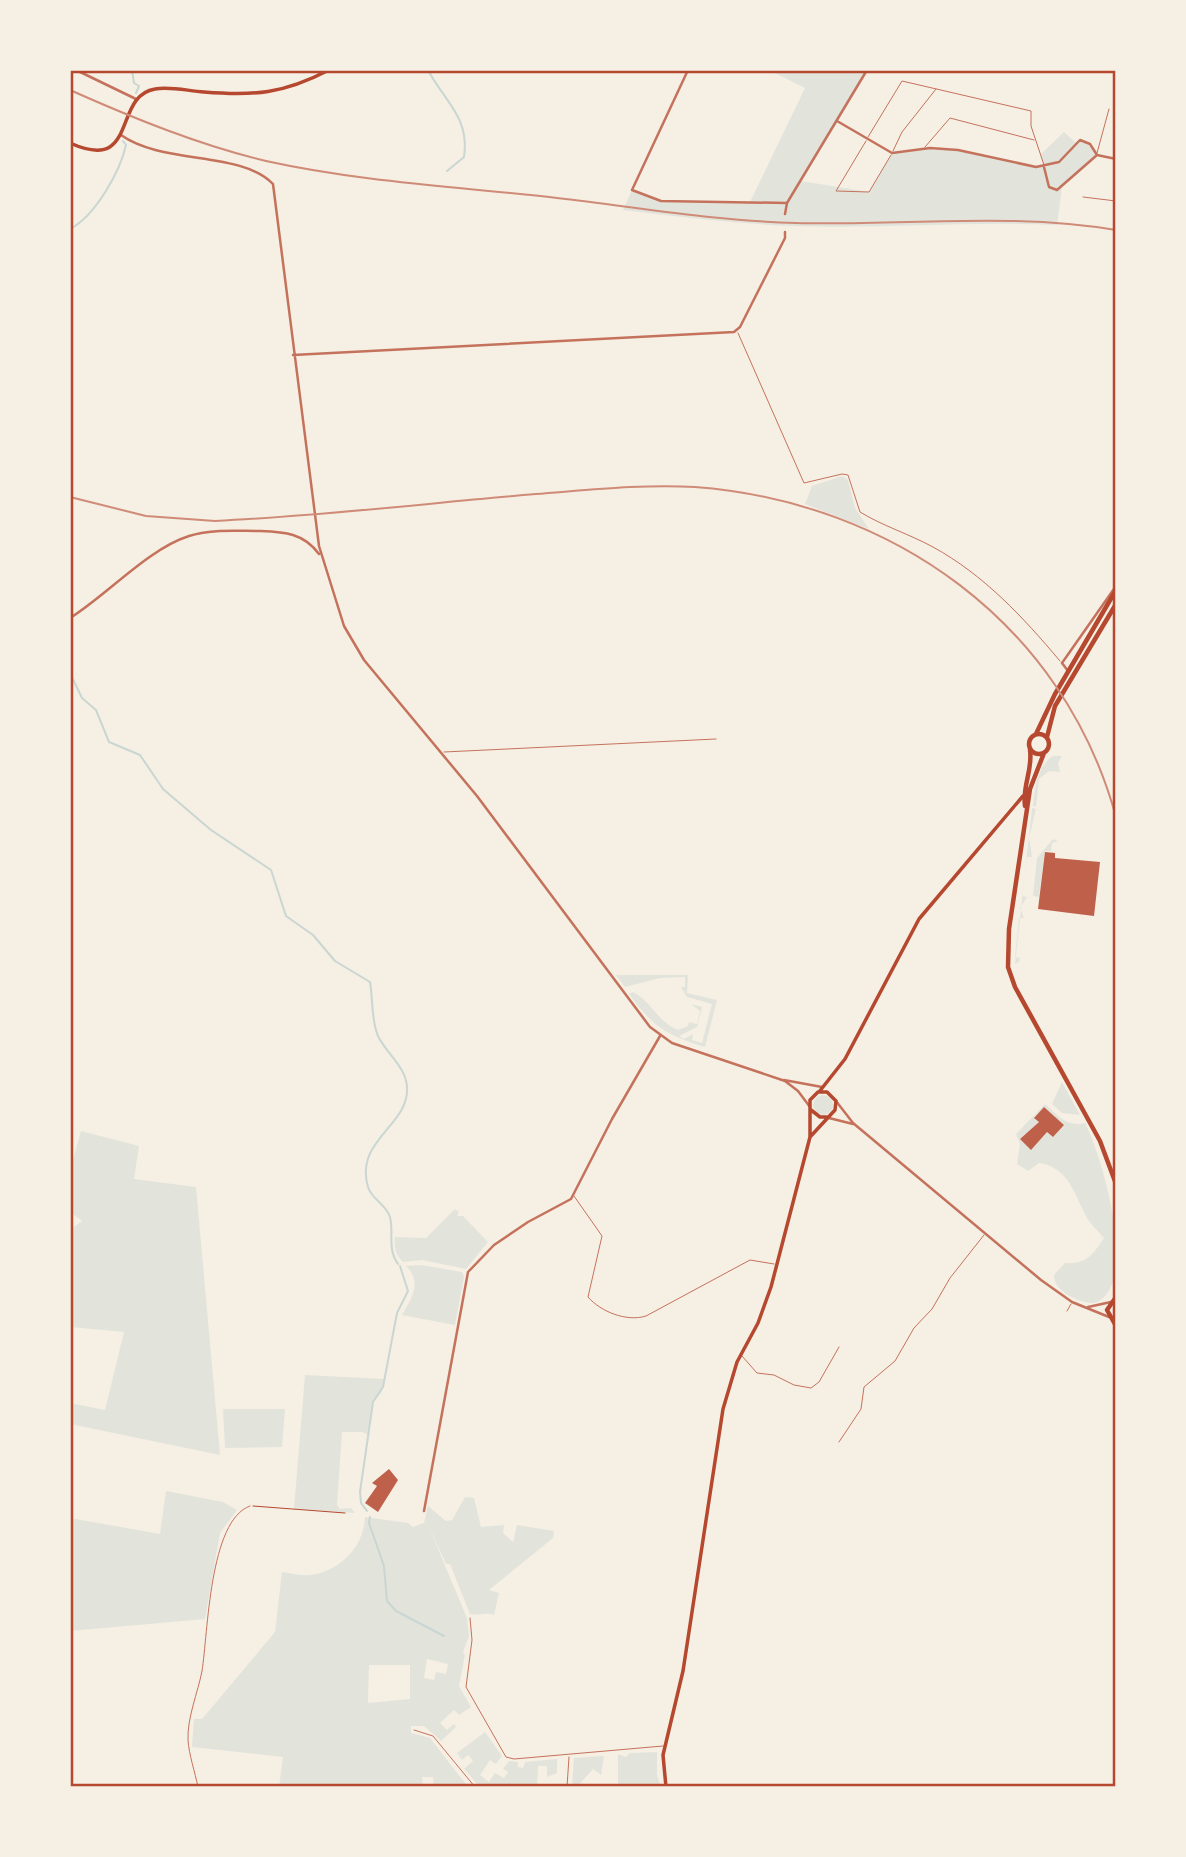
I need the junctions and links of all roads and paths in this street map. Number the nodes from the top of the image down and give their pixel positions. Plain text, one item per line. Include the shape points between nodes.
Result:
1 (76, 70) edge
2 (329, 70) edge
3 (688, 70) edge
4 (867, 70) edge
5 (936, 89) junction
6 (136, 99) junction
7 (1109, 109) dead end
8 (837, 121) junction
9 (121, 135) junction
10 (867, 139) junction
11 (1035, 140) junction
12 (70, 143) edge
13 (923, 149) junction
14 (892, 153) junction
15 (1097, 155) junction
16 (1116, 159) edge
17 (1044, 167) junction
18 (1083, 197) dead end
19 (1116, 201) edge
20 (787, 203) junction
21 (785, 214) dead end
22 (785, 232) dead end
23 (737, 331) junction
24 (293, 355) junction
25 (321, 557) junction
26 (1116, 588) edge
27 (1116, 604) edge
28 (70, 618) edge
29 (1062, 663) junction
30 (1069, 671) junction
31 (1036, 734) junction
32 (1047, 737) junction
33 (716, 739) dead end
34 (1030, 747) junction
35 (441, 752) junction
36 (1044, 753) junction
37 (1023, 793) junction
38 (1026, 810) junction
39 (660, 1037) junction
40 (781, 1079) junction
41 (820, 1090) junction
42 (836, 1101) junction
43 (810, 1108) junction
44 (828, 1116) junction
45 (856, 1126) junction
46 (810, 1137) junction
47 (1116, 1184) edge
48 (574, 1196) junction
49 (986, 1234) junction
50 (777, 1265) junction
51 (1114, 1300) edge
52 (1072, 1302) junction
53 (1085, 1307) junction
54 (1067, 1311) dead end
55 (1113, 1321) edge
56 (839, 1347) dead end
57 (740, 1355) junction
58 (839, 1442) dead end
59 (250, 1506) joint
60 (424, 1511) dead end
61 (345, 1513) dead end
62 (470, 1618) dead end
63 (414, 1730) dead end
64 (665, 1746) junction
65 (569, 1755) junction
66 (198, 1787) edge
67 (475, 1787) edge
68 (567, 1787) edge
69 (666, 1787) edge

1 - 6 street
2 - 6 main road via 282,91 252,95 155,89
3 - 20 street via 632,190 661,201
4 - 8 street
5 - 10 lane via 902,81
5 - 11 lane via 1031,111
5 - 14 lane via 902,132
6 - 9 main road
7 - 15 lane
8 - 10 street
8 - 20 street
9 - 12 main road via 112,145 96,151
9 - 24 street via 158,152 231,165 272,183
10 - 14 street
10 - 14 lane via 836,191 869,192
11 - 13 lane via 950,118
11 - 17 lane
13 - 14 street
13 - 17 street via 958,150
15 - 16 street
15 - 17 street via 1080,139 1059,162
15 - 17 street via 1057,190 1049,187
18 - 19 lane
20 - 21 street
22 - 23 street
23 - 24 street
23 - 29 lane via 803,481 807,484 848,475 860,512 964,567 1020,613
24 - 25 street
25 - 28 street via 306,539 288,533 191,536 159,552
25 - 35 street via 354,645
26 - 29 street
26 - 30 main road
27 - 32 main road via 1059,699
29 - 30 street
30 - 31 main road
31 - 32 main road
31 - 34 main road
32 - 36 main road via 1050,745
33 - 35 lane
34 - 36 main road via 1035,753
34 - 37 main road via 1031,764
35 - 39 street
36 - 38 main road via 1032,779
37 - 38 main road
37 - 41 main road via 1017,806 922,915 845,1059
38 - 47 main road via 1009,929 1009,973 1100,1141
39 - 40 street
39 - 48 street
40 - 41 street
40 - 43 street via 796,1088
41 - 42 main road
41 - 43 main road via 810,1100
42 - 44 main road
42 - 45 street
43 - 44 main road via 815,1115
43 - 46 main road
44 - 45 street
44 - 46 main road
45 - 49 street
46 - 50 main road
48 - 50 lane via 602,1236 588,1297 621,1317 646,1316 750,1260
48 - 60 street via 494,1245 468,1272
49 - 52 street
49 - 58 lane via 914,1328 895,1361 864,1387 862,1407
50 - 57 main road via 761,1319
51 - 53 street
51 - 55 main road via 1107,1310
52 - 53 street
52 - 54 lane
53 - 55 street
56 - 57 lane via 819,1382 809,1388 774,1374 757,1373
57 - 64 main road via 723,1409 683,1671
59 - 61 path
59 - 66 lane via 224,1536 211,1595 188,1742
62 - 65 lane via 466,1687 500,1750 514,1759
63 - 67 lane via 433,1736
64 - 65 lane
64 - 69 main road via 662,1768
65 - 68 lane

